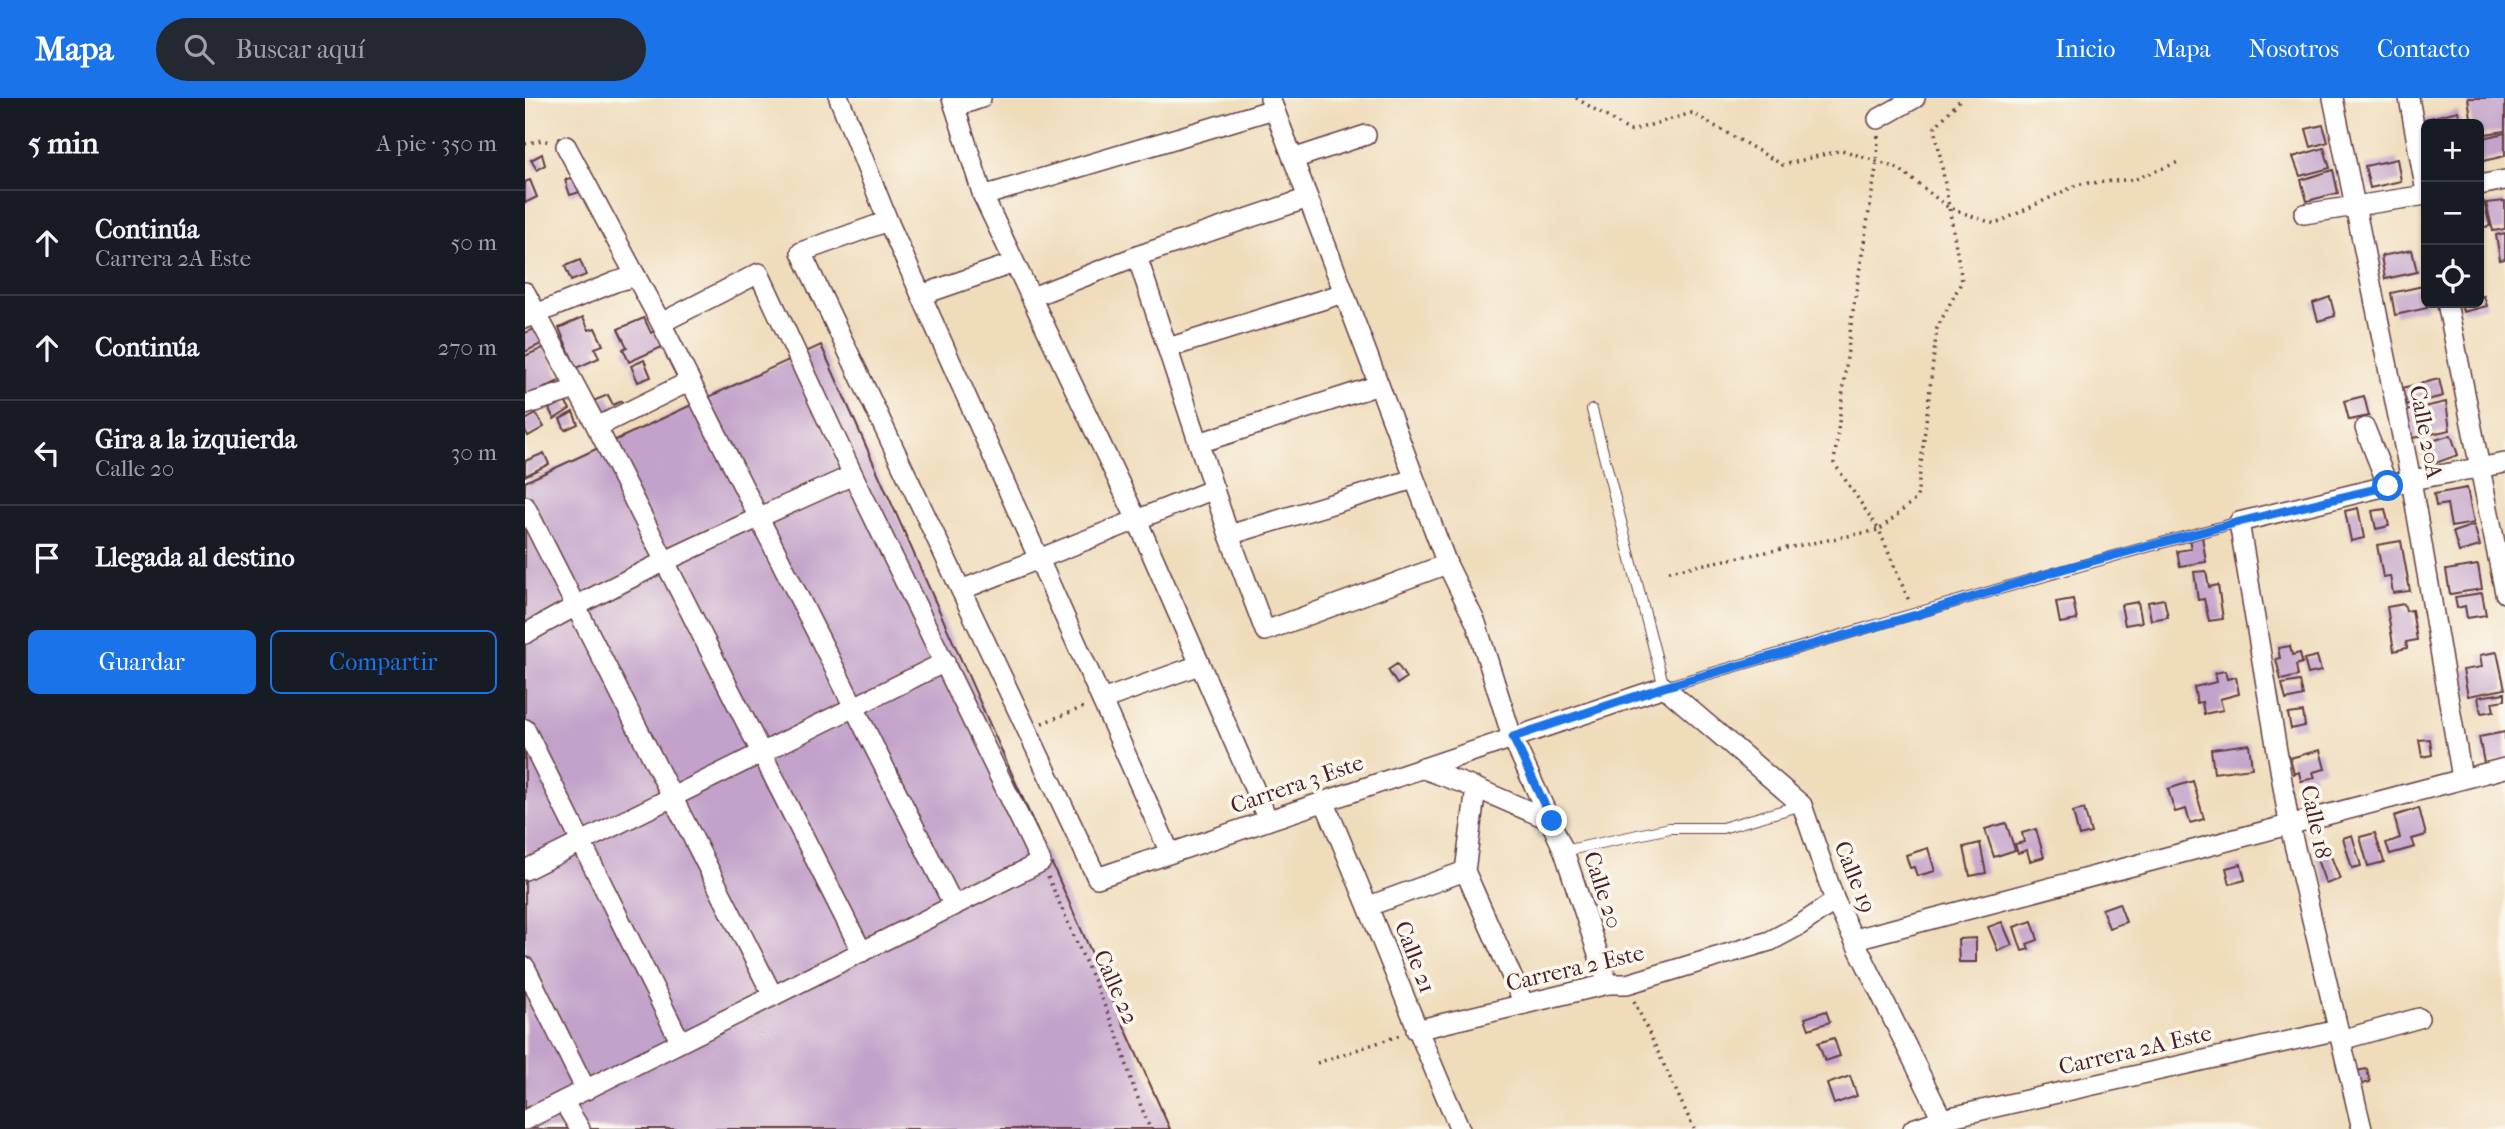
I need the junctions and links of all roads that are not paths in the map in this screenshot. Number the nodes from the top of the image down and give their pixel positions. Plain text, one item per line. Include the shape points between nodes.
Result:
1 (839, 98) edge
2 (981, 98) edge
3 (1915, 98) edge
4 (2333, 98) edge
5 (2409, 98) edge
6 (954, 102) edge
7 (1272, 104) edge
8 (1878, 119) road end
9 (1366, 135) dead end
10 (566, 146) road end
11 (1293, 159) junction
12 (2505, 180) edge
13 (2424, 182) edge
14 (2484, 184) edge
15 (2421, 194) edge
16 (983, 196) junction
17 (1308, 198) junction
18 (2355, 207) junction
19 (2304, 214) dead end
20 (888, 221) junction
21 (1137, 256) junction
22 (1014, 263) junction
23 (636, 276) junction
24 (525, 292) edge
25 (1344, 293) junction
26 (921, 295) junction
27 (1032, 297) junction
28 (2448, 308) edge
29 (531, 316) edge
30 (661, 323) junction
31 (1168, 348) junction
32 (690, 381) junction
33 (1379, 385) junction
34 (576, 389) junction
35 (525, 405) edge
36 (1592, 410) dead end
37 (597, 427) junction
38 (2365, 428) dead end
39 (1199, 443) junction
40 (2505, 463) edge
41 (2479, 468) junction
42 (853, 475) junction
43 (1414, 479) junction
44 (2411, 480) junction
45 (2388, 486) junction
46 (1214, 489) junction
47 (525, 506) edge
48 (759, 517) junction
49 (1137, 520) junction
50 (2239, 522) junction
51 (1229, 535) junction
52 (1039, 559) junction
53 (664, 562) junction
54 (1447, 564) junction
55 (961, 590) junction
56 (2505, 593) edge
57 (575, 605) junction
58 (525, 634) edge
59 (945, 662) junction
60 (1199, 665) junction
61 (1664, 687) junction
62 (1102, 701) junction
63 (854, 707) junction
64 (525, 729) edge
65 (1513, 737) junction
66 (761, 753) junction
67 (1421, 768) junction
68 (2505, 768) edge
69 (2462, 778) junction
70 (1476, 788) junction
71 (673, 797) junction
72 (1324, 801) junction
73 (1803, 805) junction
74 (1268, 820) junction
75 (1552, 821) junction
76 (2289, 823) junction
77 (582, 842) junction
78 (1564, 851) junction
79 (1170, 853) junction
80 (525, 870) edge
81 (1465, 870) junction
82 (1835, 901) junction
83 (954, 906) junction
84 (1369, 906) junction
85 (1854, 939) junction
86 (862, 952) junction
87 (525, 967) edge
88 (1617, 984) junction
89 (773, 996) junction
90 (1524, 1004) junction
91 (2419, 1018) dead end
92 (1416, 1030) junction
93 (2340, 1035) junction
94 (680, 1041) junction
95 (586, 1090) junction
96 (563, 1101) junction
97 (525, 1120) edge
98 (1944, 1124) edge
99 (580, 1129) edge
100 (1460, 1129) edge
101 (1913, 1129) edge
102 (2362, 1129) edge

1 - 20 street
2 - 6 street
3 - 8 street
4 - 18 street, Calle 20A
5 - 13 street
6 - 16 street
7 - 11 street, Calle 20
7 - 16 street
9 - 11 street
10 - 23 street
11 - 17 street, Calle 20
12 - 14 street
15 - 18 street
16 - 22 street
17 - 21 street
17 - 25 street, Calle 20
18 - 19 street
18 - 44 street, Calle 20A
20 - 26 street
20 - 55 street via 801,252
21 - 27 street
21 - 31 street
22 - 26 street
22 - 27 street
23 - 29 street
23 - 30 street
24 - 29 street
25 - 31 street
25 - 33 street, Calle 20
26 - 52 street
27 - 49 street
28 - 41 street
29 - 34 street
30 - 32 street
30 - 42 street via 759,273
31 - 39 street
32 - 37 street
32 - 48 street
33 - 39 street
33 - 43 street, Calle 20
34 - 35 street
34 - 37 street
36 - 61 lane
37 - 53 street
38 - 45 street
39 - 46 street
40 - 41 street
41 - 44 street
41 - 56 street
42 - 48 street
42 - 59 street
43 - 51 street
43 - 54 street, Calle 20
44 - 45 street
44 - 69 street, Calle 20A
45 - 50 street
46 - 49 street
46 - 51 street
47 - 57 street
48 - 53 street
48 - 63 street
49 - 52 street
49 - 60 street
50 - 61 lane
50 - 76 street, Calle 18
51 - 54 street via 1265,631
52 - 55 street
52 - 62 street
53 - 57 street
53 - 66 street
54 - 65 street, Calle 20 via 1476,623
55 - 79 street, Carrera 3 Este via 1097,878
57 - 58 street
57 - 71 street
59 - 63 street
59 - 83 street via 1041,862
60 - 62 street
60 - 74 street
61 - 65 street, Carrera 3 Este
61 - 73 street
62 - 79 street
63 - 66 street
63 - 83 street
64 - 77 street
65 - 67 street, Carrera 3 Este
65 - 75 street, Calle 20
66 - 71 street
66 - 86 street
67 - 70 street
67 - 72 street, Carrera 3 Este
68 - 69 street
69 - 76 street
70 - 75 street
70 - 81 street
71 - 77 street
71 - 89 street
72 - 74 street, Carrera 3 Este
72 - 84 street, Calle 21
73 - 78 lane via 1722,828 1670,828
73 - 82 street, Calle 19
74 - 79 street, Carrera 3 Este
75 - 78 street, Calle 20
76 - 85 street
76 - 93 street, Calle 18
77 - 80 street
77 - 94 street
78 - 88 street, Calle 20
81 - 84 street
81 - 90 street
82 - 85 street, Calle 19
82 - 88 street, Carrera 2 Este via 1769,940
83 - 86 street
84 - 92 street, Calle 21
85 - 98 street, Calle 19
86 - 89 street
87 - 95 street
88 - 90 street, Carrera 2 Este
89 - 94 street
90 - 92 street, Carrera 2 Este
91 - 93 street, Carrera 2A Este
92 - 100 street, Calle 21
93 - 98 street, Carrera 2A Este
93 - 102 street, Calle 18
94 - 95 street
95 - 96 street
96 - 97 street
96 - 99 street
98 - 101 street, Carrera 2A Este

